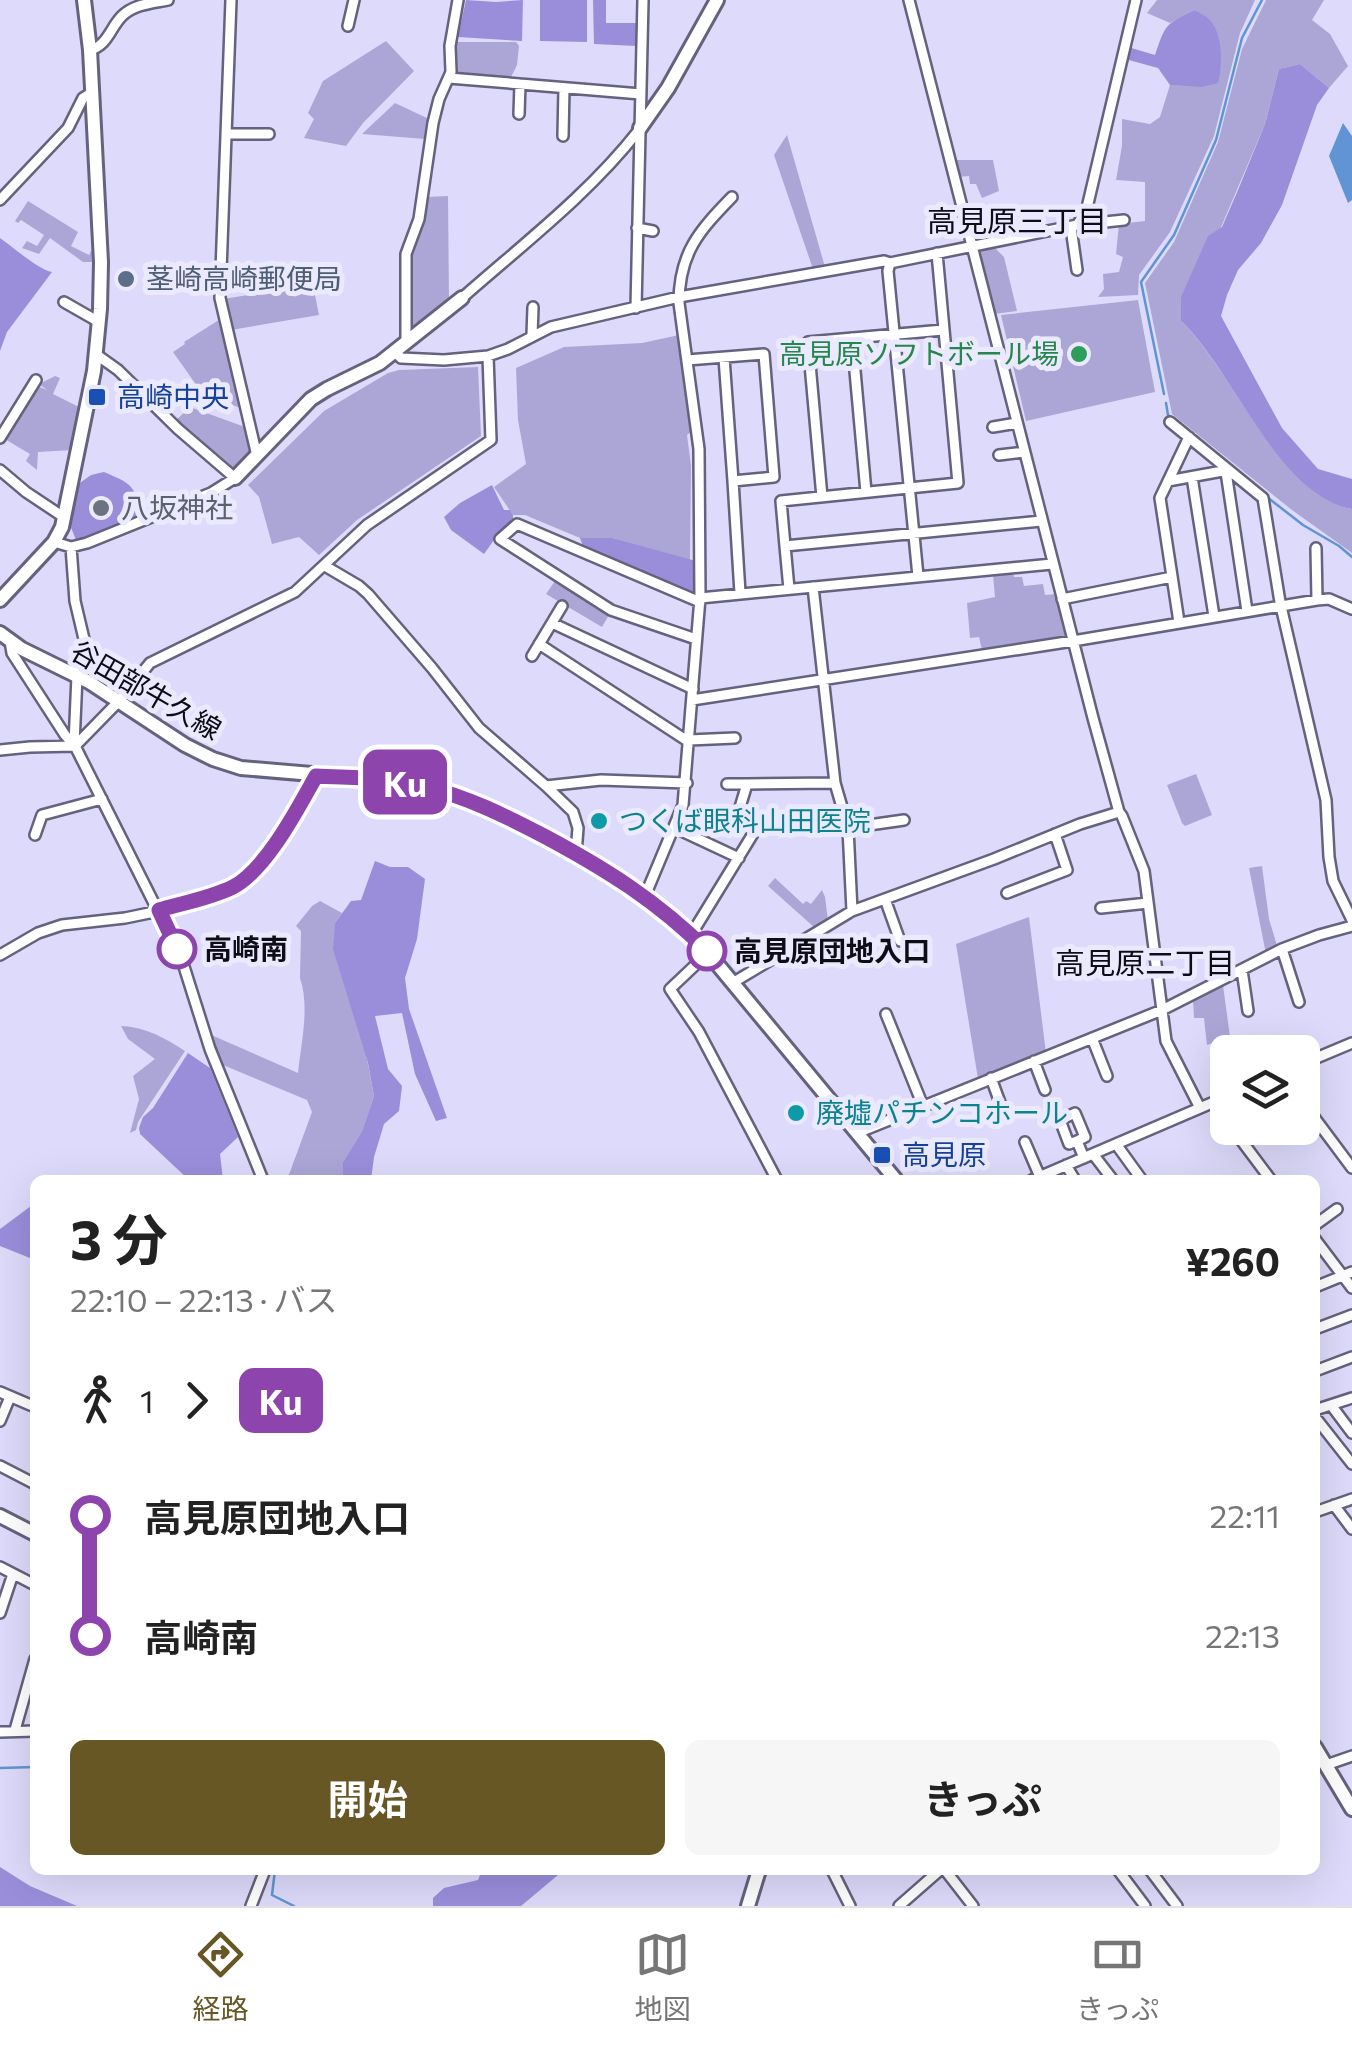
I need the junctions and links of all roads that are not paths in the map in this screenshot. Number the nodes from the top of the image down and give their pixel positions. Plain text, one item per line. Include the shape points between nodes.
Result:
1 (84, 0) edge
2 (168, 0) edge
3 (231, 0) edge
4 (354, 0) edge
5 (644, 0) edge
6 (718, 0) edge
7 (909, 0) edge
8 (1136, 0) edge
9 (457, 1) edge
10 (348, 26) dead end
11 (90, 50) junction
12 (449, 78) junction
13 (520, 84) junction
14 (564, 88) junction
15 (91, 93) junction
16 (641, 94) junction
17 (519, 114) dead end
18 (640, 128) junction
19 (226, 134) junction
20 (268, 134) dead end
21 (563, 136) dead end
22 (732, 198) dead end
23 (0, 200) edge
24 (1124, 220) dead end
25 (1074, 226) junction
26 (637, 228) junction
27 (654, 231) dead end
28 (972, 246) junction
29 (937, 253) junction
30 (890, 263) junction
31 (1077, 270) dead end
32 (462, 298) joint
33 (678, 298) junction
34 (64, 302) dead end
35 (532, 307) dead end
36 (636, 308) junction
37 (100, 322) junction
38 (943, 330) junction
39 (894, 334) junction
40 (532, 335) junction
41 (852, 338) junction
42 (400, 348) junction
43 (96, 355) junction
44 (488, 356) junction
45 (724, 358) junction
46 (687, 360) junction
47 (36, 380) dead end
48 (1170, 422) dead end
49 (1017, 423) junction
50 (993, 427) dead end
51 (0, 438) edge
52 (1189, 438) junction
53 (1024, 452) junction
54 (999, 454) dead end
55 (257, 456) junction
56 (0, 470) edge
57 (1227, 471) junction
58 (1192, 477) junction
59 (234, 478) junction
60 (734, 481) junction
61 (1168, 481) junction
62 (910, 488) junction
63 (866, 492) junction
64 (822, 497) junction
65 (65, 518) junction
66 (1041, 521) junction
67 (914, 533) junction
68 (54, 542) junction
69 (785, 546) junction
70 (71, 547) junction
71 (1316, 548) dead end
72 (1052, 564) junction
73 (325, 566) junction
74 (918, 576) junction
75 (1172, 577) junction
76 (813, 586) junction
77 (789, 589) junction
78 (740, 593) junction
79 (1062, 599) junction
80 (0, 600) edge
81 (700, 600) junction
82 (1317, 600) junction
83 (562, 606) dead end
84 (1281, 606) junction
85 (1352, 609) edge
86 (1247, 610) junction
87 (1214, 616) junction
88 (1180, 622) junction
89 (552, 624) junction
90 (5, 637) edge
91 (696, 639) junction
92 (1073, 641) junction
93 (539, 644) junction
94 (532, 656) dead end
95 (76, 675) junction
96 (823, 679) junction
97 (692, 694) junction
98 (119, 701) junction
99 (736, 738) dead end
100 (689, 741) junction
101 (75, 746) junction
102 (0, 750) edge
103 (316, 776) junction
104 (687, 783) junction
105 (727, 784) dead end
106 (747, 784) junction
107 (835, 784) junction
108 (546, 786) junction
109 (102, 799) junction
110 (1119, 812) junction
111 (904, 820) dead end
112 (675, 828) junction
113 (848, 828) junction
114 (1055, 834) junction
115 (36, 835) dead end
116 (576, 854) junction
117 (739, 858) junction
118 (1006, 893) dead end
119 (645, 896) junction
120 (886, 898) junction
121 (1148, 903) junction
122 (1101, 908) dead end
123 (159, 910) junction
124 (852, 911) junction
125 (1352, 923) edge
126 (692, 936) junction
127 (900, 940) dead end
128 (1282, 950) junction
129 (708, 953) junction
130 (0, 956) edge
131 (1242, 970) junction
132 (734, 982) junction
133 (1299, 1002) dead end
134 (1162, 1010) junction
135 (1248, 1011) dead end
136 (886, 1014) dead end
137 (1092, 1038) junction
138 (1350, 1046) edge
139 (1320, 1057) edge
140 (1034, 1061) junction
141 (1107, 1076) dead end
142 (991, 1078) junction
143 (1045, 1090) dead end
144 (1210, 1104) edge
145 (922, 1106) junction
146 (1002, 1108) dead end
147 (1200, 1108) junction
148 (1320, 1125) edge
149 (857, 1133) junction
150 (1076, 1141) dead end
151 (1025, 1142) dead end
152 (1116, 1144) junction
153 (1245, 1145) edge
154 (1089, 1156) junction
155 (1066, 1166) junction
156 (1352, 1168) edge
157 (262, 1175) edge
158 (774, 1175) edge
159 (892, 1175) edge
160 (1036, 1175) edge
161 (1046, 1175) edge
162 (1072, 1175) edge
163 (1108, 1175) edge
164 (1138, 1175) edge
165 (1267, 1175) edge
166 (1336, 1210) dead end
167 (1320, 1221) edge
168 (1320, 1245) edge
169 (1347, 1273) edge
170 (1320, 1285) edge
171 (1352, 1288) edge
172 (1352, 1315) edge
173 (1320, 1327) edge
174 (1352, 1358) edge
175 (1320, 1369) edge
176 (5, 1394) edge
177 (1352, 1398) edge
178 (30, 1405) edge
179 (1331, 1405) junction
180 (1320, 1411) edge
181 (0, 1421) edge
182 (1320, 1421) edge
183 (1352, 1433) edge
184 (1352, 1464) edge
185 (1, 1469) edge
186 (30, 1482) edge
187 (1352, 1499) edge
188 (1334, 1505) junction
189 (1320, 1510) edge
190 (0, 1516) edge
191 (1352, 1529) edge
192 (30, 1531) edge
193 (0, 1568) edge
194 (13, 1574) junction
195 (30, 1582) edge
196 (0, 1614) edge
197 (30, 1677) edge
198 (15, 1730) junction
199 (30, 1731) edge
200 (0, 1732) edge
201 (1320, 1755) edge
202 (1352, 1756) edge
203 (1326, 1765) junction
204 (1352, 1809) edge
205 (263, 1875) edge
206 (757, 1875) edge
207 (834, 1875) edge
208 (936, 1875) edge
209 (946, 1875) edge
210 (1123, 1875) edge
211 (1154, 1875) edge
212 (969, 1905) edge
213 (251, 1906) edge
214 (748, 1906) edge
215 (850, 1906) edge
216 (900, 1906) edge
217 (1145, 1906) edge
218 (1177, 1906) edge

1 - 11 main road
2 - 11 street via 130,10
3 - 19 street
4 - 10 street
5 - 16 street
6 - 18 main road
7 - 28 street
8 - 25 street via 1086,212
9 - 12 street
11 - 15 main road
12 - 13 street
12 - 42 street via 432,123 419,219 406,254
13 - 14 street
13 - 17 street
14 - 16 street
14 - 21 street
15 - 23 street via 68,128
15 - 37 main road
16 - 18 street
18 - 26 street
18 - 32 street via 573,200
19 - 20 street
19 - 55 street via 220,298
22 - 33 street via 700,230 684,260
24 - 25 street
25 - 28 street
25 - 31 street
26 - 27 street
26 - 36 street
28 - 29 street
28 - 49 street
29 - 30 street
29 - 38 street
30 - 33 street
30 - 39 street
32 - 42 main road
33 - 36 street
33 - 46 street
34 - 37 street
35 - 40 street
36 - 40 street
37 - 43 main road
38 - 39 street
38 - 62 street via 958,483
39 - 41 street
39 - 62 street
40 - 44 street
41 - 63 street
41 - 64 street via 808,342
42 - 44 street via 401,358
42 - 55 main road via 320,393
43 - 59 street
43 - 65 main road
44 - 73 street via 491,440 367,525
45 - 46 street
45 - 60 street
45 - 60 street via 764,354 773,460 774,477
46 - 81 street via 699,449
47 - 51 street
48 - 52 street
49 - 50 street
49 - 53 street
52 - 57 street
52 - 61 street
53 - 54 street
53 - 66 street
55 - 59 main road
56 - 65 street
57 - 58 street
57 - 84 street via 1263,498
57 - 86 street
58 - 61 street
58 - 87 street
59 - 70 street
60 - 78 street
61 - 75 street via 1160,502
62 - 63 street
62 - 67 street
63 - 64 street
64 - 69 street via 781,501
65 - 68 main road
66 - 67 street
66 - 72 street
67 - 69 street
67 - 74 street
68 - 70 street
68 - 80 main road
69 - 77 street
70 - 95 street via 84,639
71 - 82 street
72 - 74 street
72 - 79 street
73 - 98 street via 295,592 150,662
73 - 108 street via 368,594 479,728
74 - 76 street
75 - 79 street
75 - 88 street
76 - 77 street
76 - 96 street
77 - 78 street
78 - 81 street
79 - 92 street
81 - 91 street
81 - 91 street via 518,524 500,539 611,610
82 - 84 street
82 - 85 street
83 - 89 street
84 - 86 street
84 - 125 street via 1326,800 1333,882
86 - 87 street
87 - 88 street
88 - 92 street
89 - 93 street
89 - 97 street
90 - 95 main road, 谷田部牛久線
90 - 101 street
91 - 97 street
92 - 96 street
92 - 110 street
93 - 94 street
93 - 100 street
95 - 98 main road, 谷田部牛久線
95 - 101 street
96 - 97 street
96 - 107 street
97 - 100 street
98 - 101 street
98 - 103 main road, 谷田部牛久線 via 213,759
99 - 100 street
100 - 104 street
101 - 102 street
101 - 109 street
103 - 116 main road, 谷田部牛久線 via 392,780 453,794
103 - 123 street via 258,868 226,890
104 - 108 street
104 - 112 street
105 - 106 street
106 - 107 street
106 - 117 street via 738,814 759,824
107 - 113 street
108 - 116 street via 577,822
109 - 115 street via 42,814
109 - 123 street
110 - 114 street
110 - 121 street via 1144,871
111 - 113 street
112 - 117 street
112 - 119 street
113 - 124 street
114 - 118 street via 1067,870
114 - 120 street
116 - 119 main road, 谷田部牛久線
117 - 126 street
119 - 126 main road, 谷田部牛久線
120 - 124 street
120 - 127 street
121 - 122 street
121 - 134 street
123 - 130 street via 62,925
123 - 157 street
124 - 132 street
125 - 128 street
126 - 129 main road, 谷田部牛久線
128 - 131 street
128 - 133 street
129 - 132 main road, 谷田部牛久線
129 - 158 street via 670,989
131 - 134 street
131 - 135 street
132 - 149 main road, 谷田部牛久線
134 - 137 street
134 - 147 street via 1166,1041
136 - 145 street
137 - 140 street
137 - 141 street
138 - 139 street
140 - 142 street
140 - 143 street
142 - 145 street
142 - 146 street
144 - 147 street
145 - 149 street
147 - 152 street
148 - 156 street
149 - 159 main road, 谷田部牛久線
150 - 154 street
151 - 160 street
152 - 154 street
152 - 164 street
153 - 165 street
154 - 155 street
154 - 163 street
155 - 161 street
155 - 162 street
166 - 167 street
168 - 169 street
169 - 170 street
169 - 171 street
172 - 173 street
174 - 175 street
176 - 178 street
176 - 181 street
177 - 179 street
179 - 180 street
179 - 183 street
182 - 184 street
185 - 186 street
187 - 188 street
188 - 189 street
188 - 191 street
190 - 192 main road
193 - 194 street
194 - 195 street
194 - 196 street
197 - 198 street
198 - 199 street
198 - 200 street
201 - 203 main road
202 - 203 street
203 - 204 main road
205 - 213 street
206 - 214 main road
207 - 215 street
208 - 216 street
209 - 212 street
210 - 217 street
211 - 218 street

